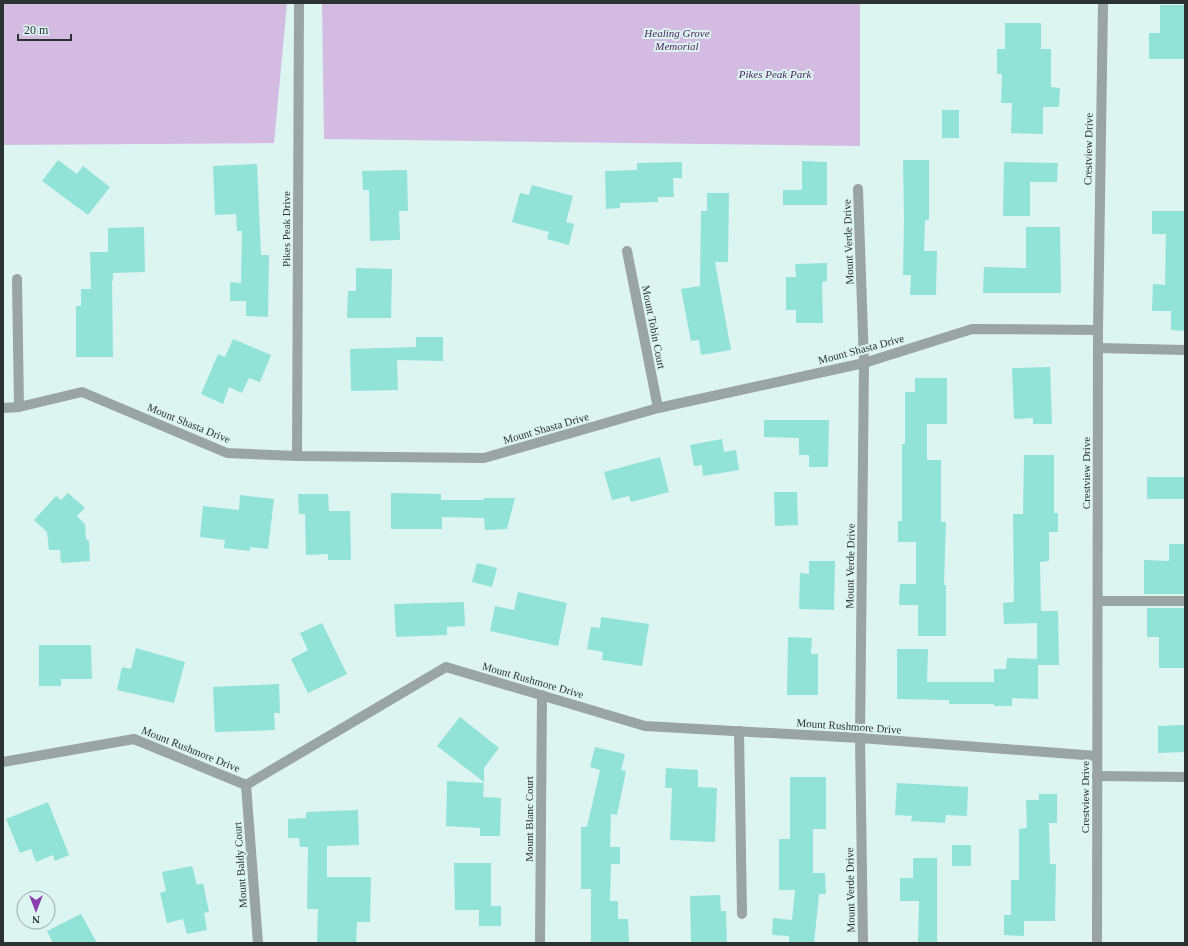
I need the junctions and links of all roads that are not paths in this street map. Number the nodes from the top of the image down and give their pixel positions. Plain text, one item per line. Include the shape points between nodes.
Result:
1 (299, 3) edge
2 (1102, 3) edge
3 (858, 189) dead end
4 (627, 251) dead end
5 (17, 279) dead end
6 (1098, 330) junction
7 (1098, 348) junction
8 (1185, 350) edge
9 (864, 363) junction
10 (19, 407) junction
11 (3, 408) edge
12 (658, 408) junction
13 (297, 456) junction
14 (1098, 602) junction
15 (1185, 602) edge
16 (542, 695) junction
17 (739, 731) junction
18 (860, 738) junction
19 (1098, 756) junction
20 (3, 762) edge
21 (1097, 776) junction
22 (1185, 777) edge
23 (246, 785) junction
24 (742, 914) dead end
25 (258, 943) edge
26 (540, 943) edge
27 (863, 943) edge
28 (1097, 943) edge

1 - 13 street, Pikes Peak Drive
2 - 6 street, Crestview Drive
3 - 9 street, Mount Verde Drive
4 - 12 street, Mount Tobin Court
5 - 10 street
6 - 7 street, Crestview Drive
6 - 9 street, Mount Shasta Drive via 972,329
7 - 8 street
7 - 14 street, Crestview Drive
9 - 12 street, Mount Shasta Drive
9 - 18 street, Mount Verde Drive
10 - 11 street, Mount Shasta Drive
10 - 13 street, Mount Shasta Drive via 82,392 227,453
12 - 13 street, Mount Shasta Drive via 484,458
14 - 15 street
14 - 19 street, Crestview Drive
16 - 17 street, Mount Rushmore Drive via 645,726
16 - 23 street, Mount Rushmore Drive via 446,667
16 - 26 street, Mount Blanc Court
17 - 18 street, Mount Rushmore Drive
17 - 24 street
18 - 19 street, Mount Rushmore Drive
18 - 27 street, Mount Verde Drive
19 - 21 street, Crestview Drive
20 - 23 street, Mount Rushmore Drive via 134,739
21 - 22 street
21 - 28 street, Crestview Drive
23 - 25 street, Mount Baldy Court

